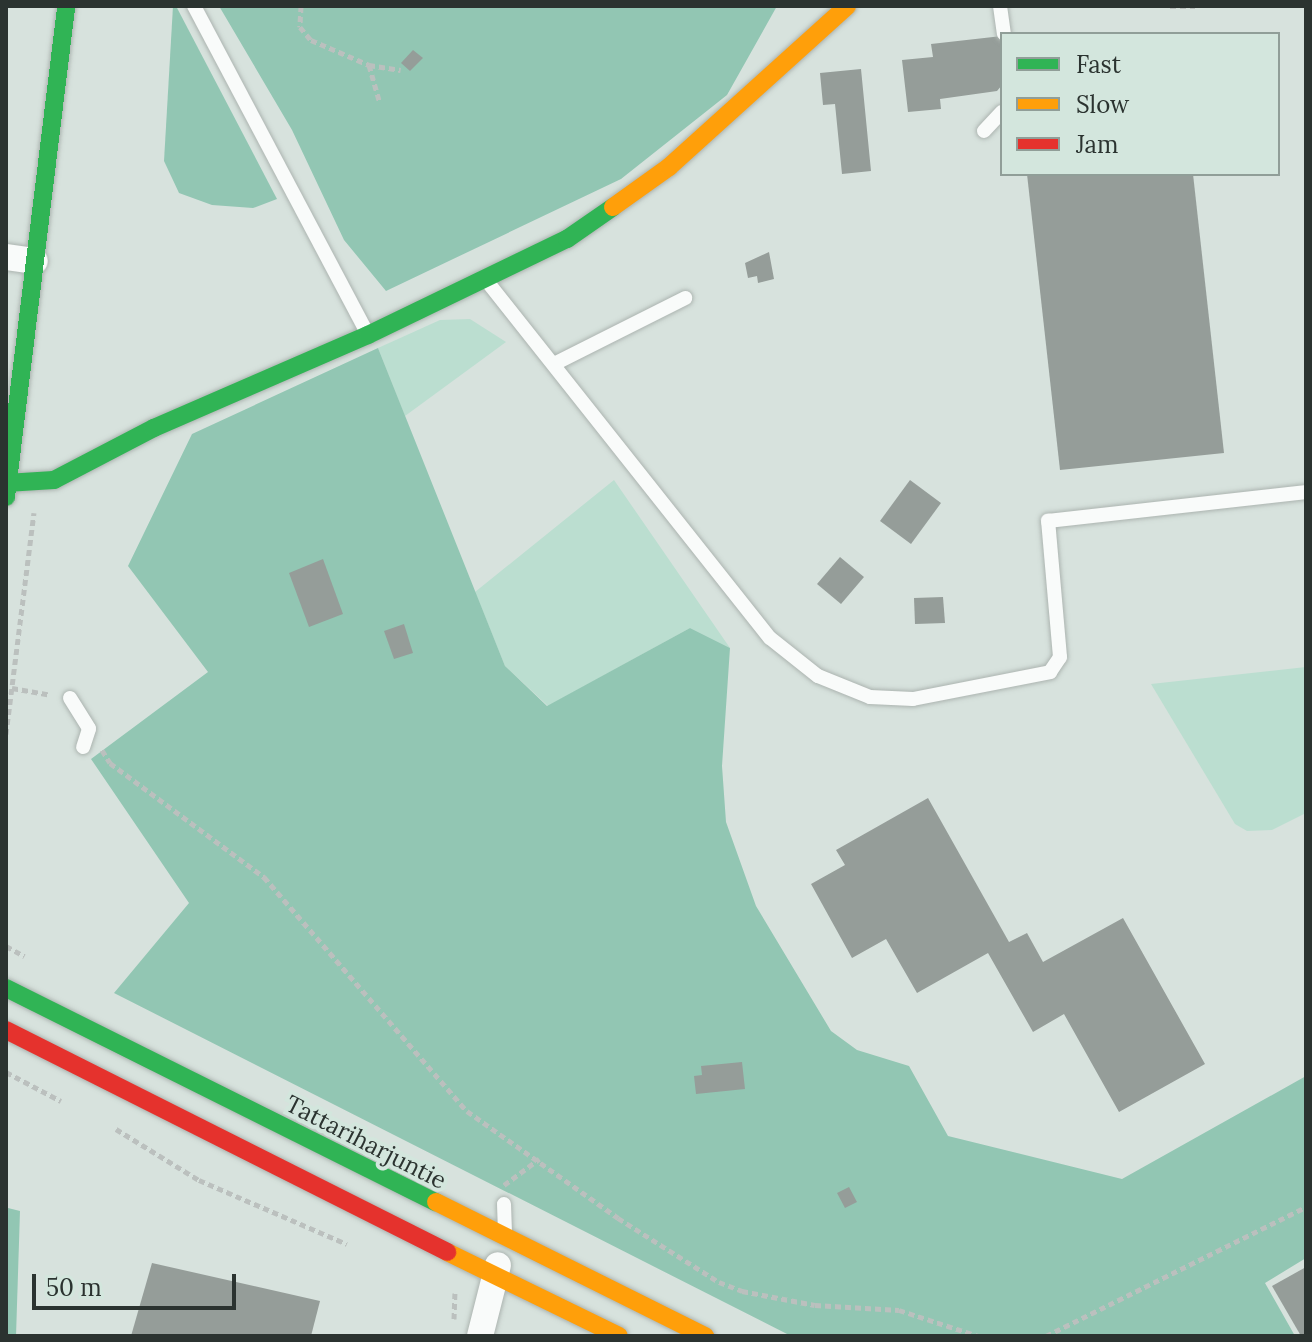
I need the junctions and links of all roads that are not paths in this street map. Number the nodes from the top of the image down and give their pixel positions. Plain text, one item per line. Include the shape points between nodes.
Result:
1 (66, 6) edge
2 (194, 6) edge
3 (847, 6) edge
4 (1000, 6) edge
5 (1004, 32) edge
6 (1000, 114) edge
7 (984, 131) dead end
8 (6, 257) edge
9 (35, 261) junction
10 (485, 279) junction
11 (685, 298) dead end
12 (368, 335) junction
13 (554, 364) junction
14 (7, 487) edge
15 (1306, 492) edge
16 (70, 698) road end
17 (83, 747) dead end
18 (6, 988) edge
19 (6, 1030) edge
20 (504, 1204) road end
21 (505, 1238) junction
22 (495, 1274) junction
23 (480, 1336) edge
24 (619, 1336) edge
25 (705, 1336) edge

1 - 9 main road
2 - 12 lane
3 - 10 main road via 626,200 567,239
4 - 5 lane
6 - 7 lane
8 - 9 street
9 - 14 main road
10 - 12 main road
10 - 13 lane
11 - 13 lane
12 - 14 main road via 154,428 54,480
13 - 15 lane via 770,638 818,676 870,697 913,699 1050,672 1060,657 1048,521
16 - 17 lane via 89,729
18 - 21 main road, Tattariharjuntie
19 - 22 main road via 231,1147
20 - 21 lane
21 - 22 street
21 - 25 main road, Tattariharjuntie
22 - 23 street
22 - 24 main road

